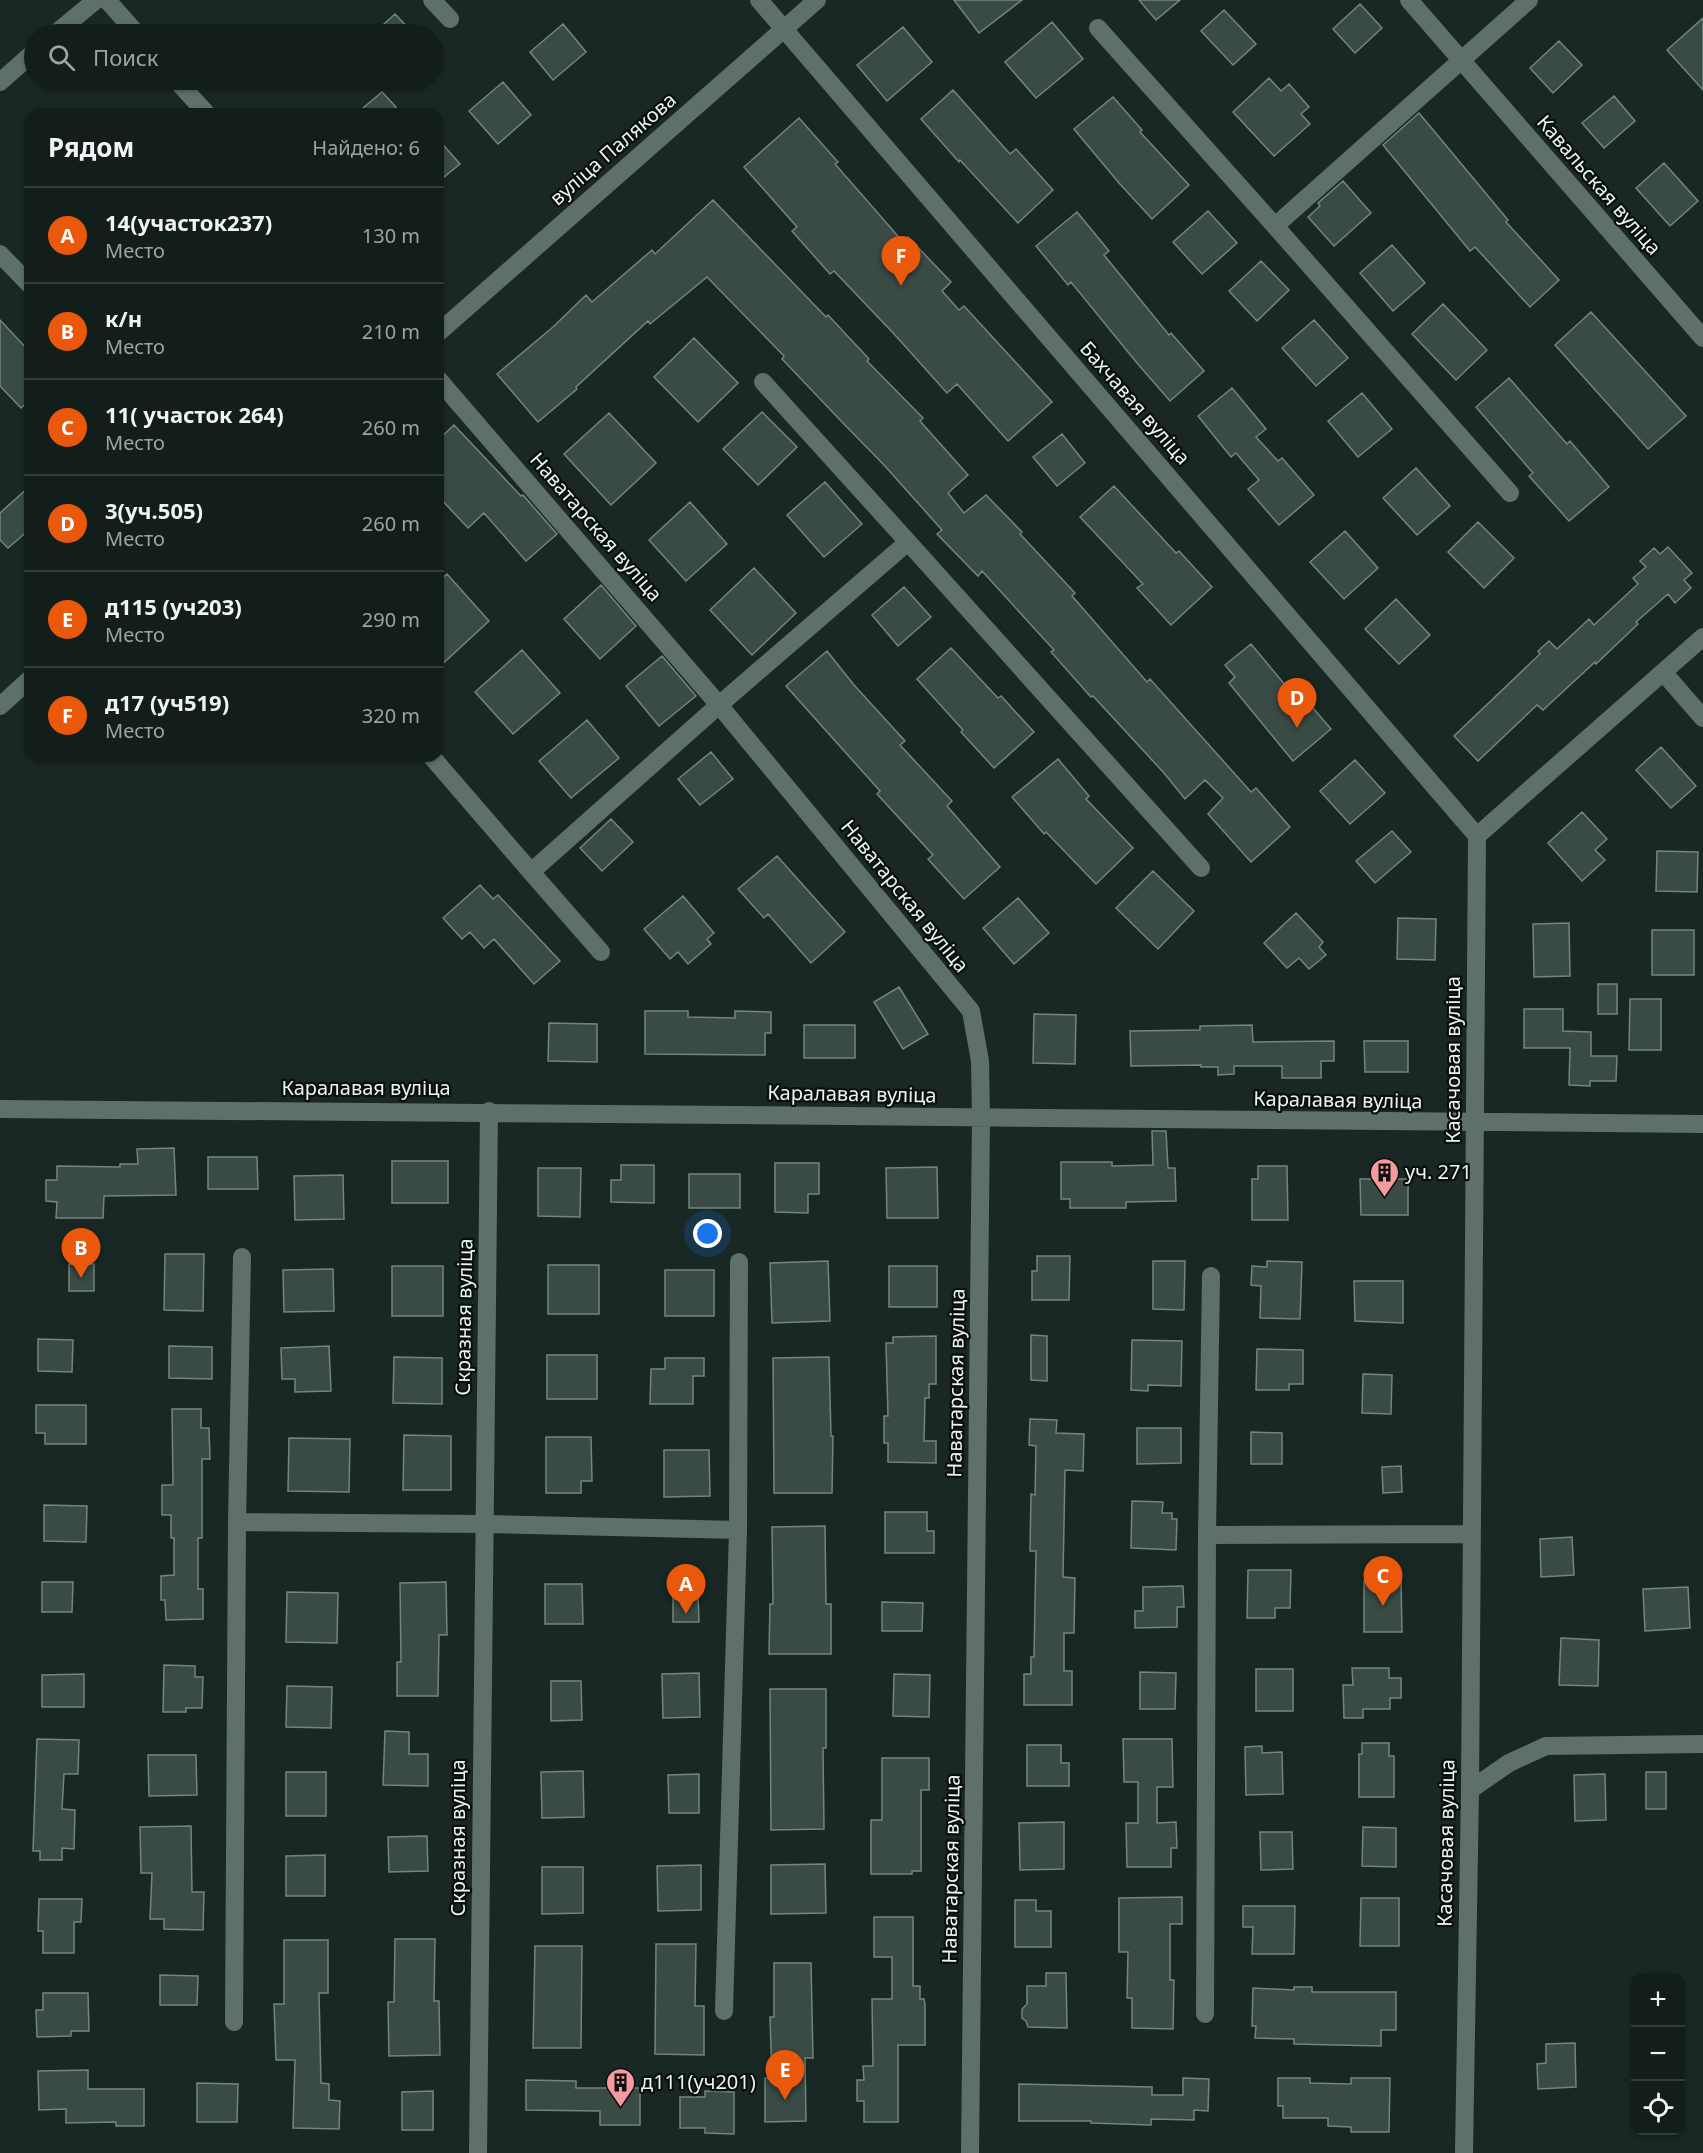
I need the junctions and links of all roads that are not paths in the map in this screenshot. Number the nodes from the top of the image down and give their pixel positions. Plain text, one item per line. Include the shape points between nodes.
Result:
1 (96, 0) edge
2 (107, 0) edge
3 (432, 0) edge
4 (759, 0) edge
5 (817, 0) edge
6 (1409, 0) edge
7 (1529, 0) edge
8 (450, 19) dead end
9 (67, 24) edge
10 (128, 24) edge
11 (1098, 28) dead end
12 (784, 29) junction
13 (24, 61) edge
14 (1461, 61) junction
15 (0, 82) edge
16 (185, 90) edge
17 (202, 108) edge
18 (1275, 226) junction
19 (0, 254) edge
20 (24, 279) edge
21 (444, 328) edge
22 (1703, 338) edge
23 (763, 382) dead end
24 (444, 386) edge
25 (1510, 493) dead end
26 (908, 542) junction
27 (1703, 637) edge
28 (1663, 672) junction
29 (24, 685) edge
30 (719, 705) junction
31 (0, 706) edge
32 (1703, 718) edge
33 (436, 762) edge
34 (1477, 836) junction
35 (1201, 868) dead end
36 (531, 872) junction
37 (601, 952) dead end
38 (0, 1109) edge
39 (489, 1111) junction
40 (981, 1118) junction
41 (1475, 1124) junction
42 (1703, 1124) edge
43 (242, 1257) dead end
44 (739, 1262) dead end
45 (1211, 1276) dead end
46 (237, 1522) junction
47 (484, 1524) junction
48 (738, 1530) junction
49 (1207, 1534) junction
50 (1472, 1534) junction
51 (1703, 1744) edge
52 (1470, 1790) junction
53 (724, 2011) dead end
54 (1205, 2014) dead end
55 (234, 2022) dead end
56 (478, 2153) edge
57 (970, 2153) edge
58 (1464, 2153) edge

1 - 9 street
2 - 10 street
3 - 8 street
4 - 12 street, Бахчавая вуліца
5 - 12 street, вуліца Палякова
6 - 14 street, Кавальская вуліца
7 - 14 street
11 - 18 street
12 - 21 street, вуліца Палякова
12 - 34 street, Бахчавая вуліца
13 - 15 street
14 - 18 street
14 - 22 street, Кавальская вуліца
16 - 17 street
18 - 25 street
19 - 20 street
23 - 26 street
24 - 30 street, Наватарская вуліца
26 - 30 street
26 - 35 street
27 - 28 street
28 - 32 street
28 - 34 street
29 - 31 street
30 - 36 street
30 - 40 street, Наватарская вуліца via 971,1011 980,1061
33 - 36 street
34 - 41 street, Касачовая вуліца
36 - 37 street
38 - 39 street, Каралавая вуліца
39 - 40 street, Каралавая вуліца
39 - 47 street, Скразная вуліца
40 - 41 street, Каралавая вуліца
40 - 57 street, Наватарская вуліца
41 - 42 street, Каралавая вуліца
41 - 50 street, Касачовая вуліца
43 - 46 street
44 - 48 street
45 - 49 street
46 - 47 street
46 - 55 street
47 - 48 street
47 - 56 street, Скразная вуліца
48 - 53 street
49 - 50 street
49 - 54 street
50 - 52 street, Касачовая вуліца
51 - 52 street via 1546,1746
52 - 58 street, Касачовая вуліца

